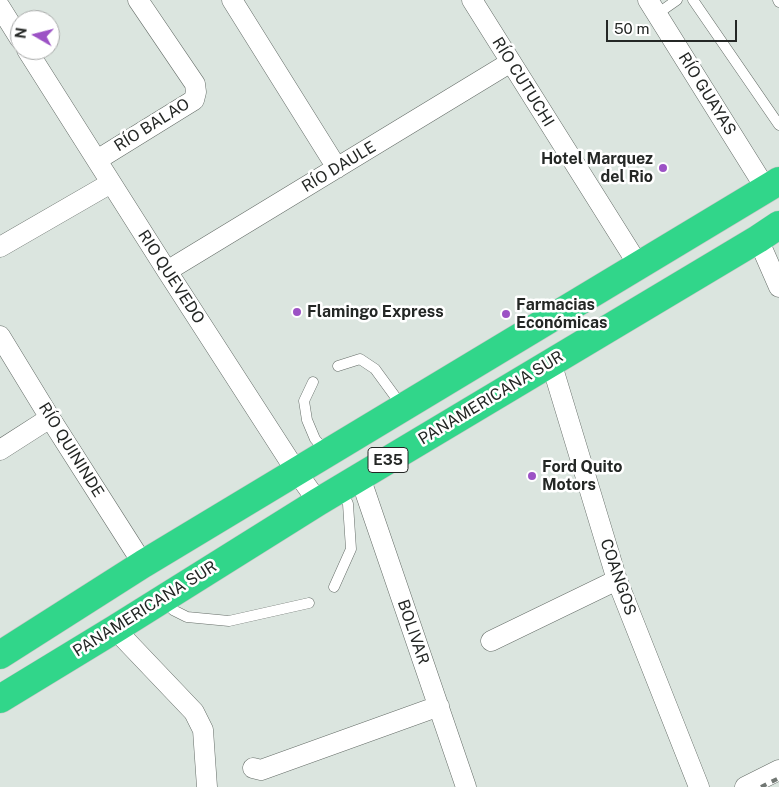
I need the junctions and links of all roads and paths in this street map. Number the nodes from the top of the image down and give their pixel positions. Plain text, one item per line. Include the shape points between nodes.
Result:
1 (138, 0) edge
2 (232, 0) edge
3 (472, 0) edge
4 (678, 0) edge
5 (693, 0) edge
6 (652, 7) edge
7 (0, 8) edge
8 (10, 24) edge
9 (33, 60) edge
10 (511, 62) junction
11 (779, 125) edge
12 (97, 160) junction
13 (337, 168) junction
14 (111, 183) junction
15 (773, 185) edge
16 (768, 232) edge
17 (0, 247) edge
18 (639, 266) junction
19 (167, 271) junction
20 (779, 287) edge
21 (0, 336) edge
22 (551, 362) junction
23 (338, 366) dead end
24 (313, 382) dead end
25 (403, 407) junction
26 (50, 418) junction
27 (0, 450) edge
28 (327, 453) junction
29 (296, 471) junction
30 (350, 483) junction
31 (318, 502) junction
32 (143, 564) junction
33 (617, 580) junction
34 (334, 587) dead end
35 (164, 598) junction
36 (309, 602) dead end
37 (115, 629) junction
38 (492, 641) dead end
39 (0, 655) edge
40 (0, 699) edge
41 (439, 706) junction
42 (253, 768) dead end
43 (779, 770) edge
44 (207, 787) edge
45 (466, 787) edge
46 (699, 787) edge
47 (745, 787) edge

1 - 12 street, RÍO BALAO via 194,84 194,100
2 - 13 street
3 - 10 street, RÍO CUTUCHI
4 - 6 lane
5 - 11 lane
6 - 15 street, RÍO GUAYAS
7 - 8 street
9 - 12 street, RIO QUEVEDO
10 - 13 street, RÍO DAULE
10 - 18 street, RÍO CUTUCHI
12 - 14 street, RIO QUEVEDO
13 - 19 street, RÍO DAULE
14 - 17 street
14 - 19 street, RIO QUEVEDO
15 - 18 highway, E35
16 - 20 street
16 - 22 highway, PANAMERICANA SUR / E35
18 - 25 highway, E35
19 - 29 street, RIO QUEVEDO
21 - 26 street, RÍO QUININDE
22 - 30 highway, PANAMERICANA SUR / E35
22 - 33 street, COANGOS
23 - 25 lane via 360,360 375,369
24 - 28 lane via 304,401 307,420
25 - 28 highway, E35
26 - 27 street
26 - 32 street, RÍO QUININDE
28 - 29 highway, E35
29 - 31 street, RIO QUEVEDO
29 - 32 highway, E35
30 - 31 highway, PANAMERICANA SUR / E35
30 - 34 lane via 351,550
30 - 41 street, BOLIVAR
31 - 35 highway, PANAMERICANA SUR / E35
32 - 39 highway, E35
33 - 38 street
33 - 46 street, COANGOS
35 - 36 lane via 173,610 187,617 229,621
35 - 37 highway, PANAMERICANA SUR / E35
37 - 40 highway, PANAMERICANA SUR / E35
37 - 44 street via 194,712 203,730
41 - 42 street via 261,770
41 - 45 street, BOLIVAR
43 - 47 street

